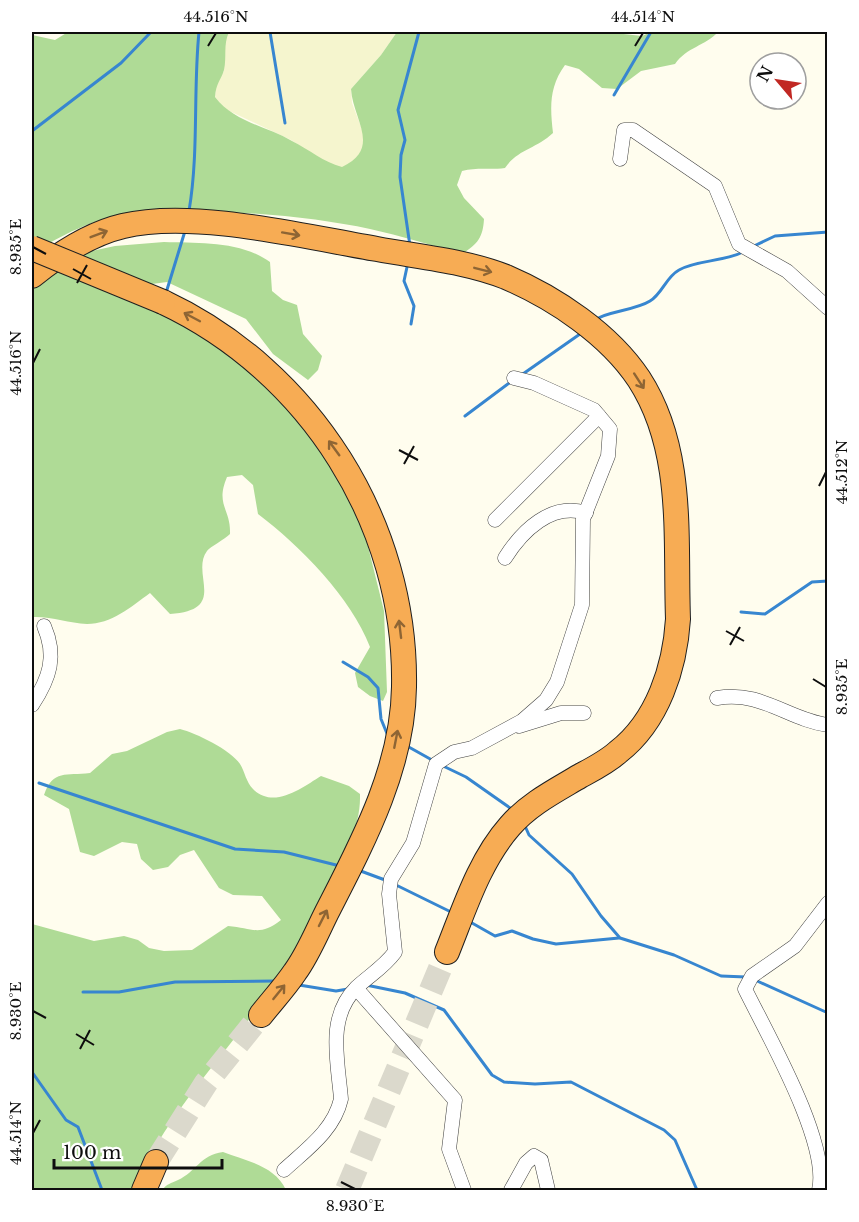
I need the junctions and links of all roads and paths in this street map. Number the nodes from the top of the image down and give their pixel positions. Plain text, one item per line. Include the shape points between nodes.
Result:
1 (620, 159) dead end
2 (32, 249) edge
3 (32, 276) edge
4 (828, 308) edge
5 (514, 378) dead end
6 (599, 416) junction
7 (586, 513) junction
8 (495, 520) dead end
9 (505, 558) dead end
10 (45, 626) dead end
11 (717, 698) dead end
12 (32, 705) edge
13 (584, 713) dead end
14 (828, 725) edge
15 (513, 726) junction
16 (828, 903) edge
17 (447, 952) tunnel mouth
18 (356, 988) junction
19 (261, 1015) tunnel mouth
20 (156, 1162) tunnel mouth
21 (284, 1170) dead end
22 (144, 1191) edge
23 (464, 1191) edge
24 (511, 1191) edge
25 (548, 1191) edge
26 (819, 1191) edge

1 - 4 street via 624,130 633,130 715,186 739,244 788,271
19 -> 2 highway, bridge via 297,970 372,822 395,748 404,688 396,597 373,524 344,462 287,389 251,356 202,322 164,302
3 -> 17 highway via 74,245 125,225 189,222 277,232 501,275 587,326 638,379 660,420 672,463 678,619 666,681 650,715 619,752 535,803 509,827 482,870
5 - 6 street via 534,383 594,410
6 - 7 street via 609,429 608,456
6 - 8 street
7 - 9 street via 555,512 527,530
7 - 15 street via 582,605 557,682 546,700
10 - 12 street via 53,646 51,660
11 - 14 street via 763,701
13 - 15 street via 561,713 525,726
15 - 18 street via 436,764 413,843 391,879 395,952
16 - 26 street via 795,946 752,976 745,989 817,1146
18 - 21 street via 336,1024 342,1099 339,1109 325,1132
18 - 23 street via 455,1100 449,1149
20 - 22 highway
24 - 25 street via 534,1156 542,1160

